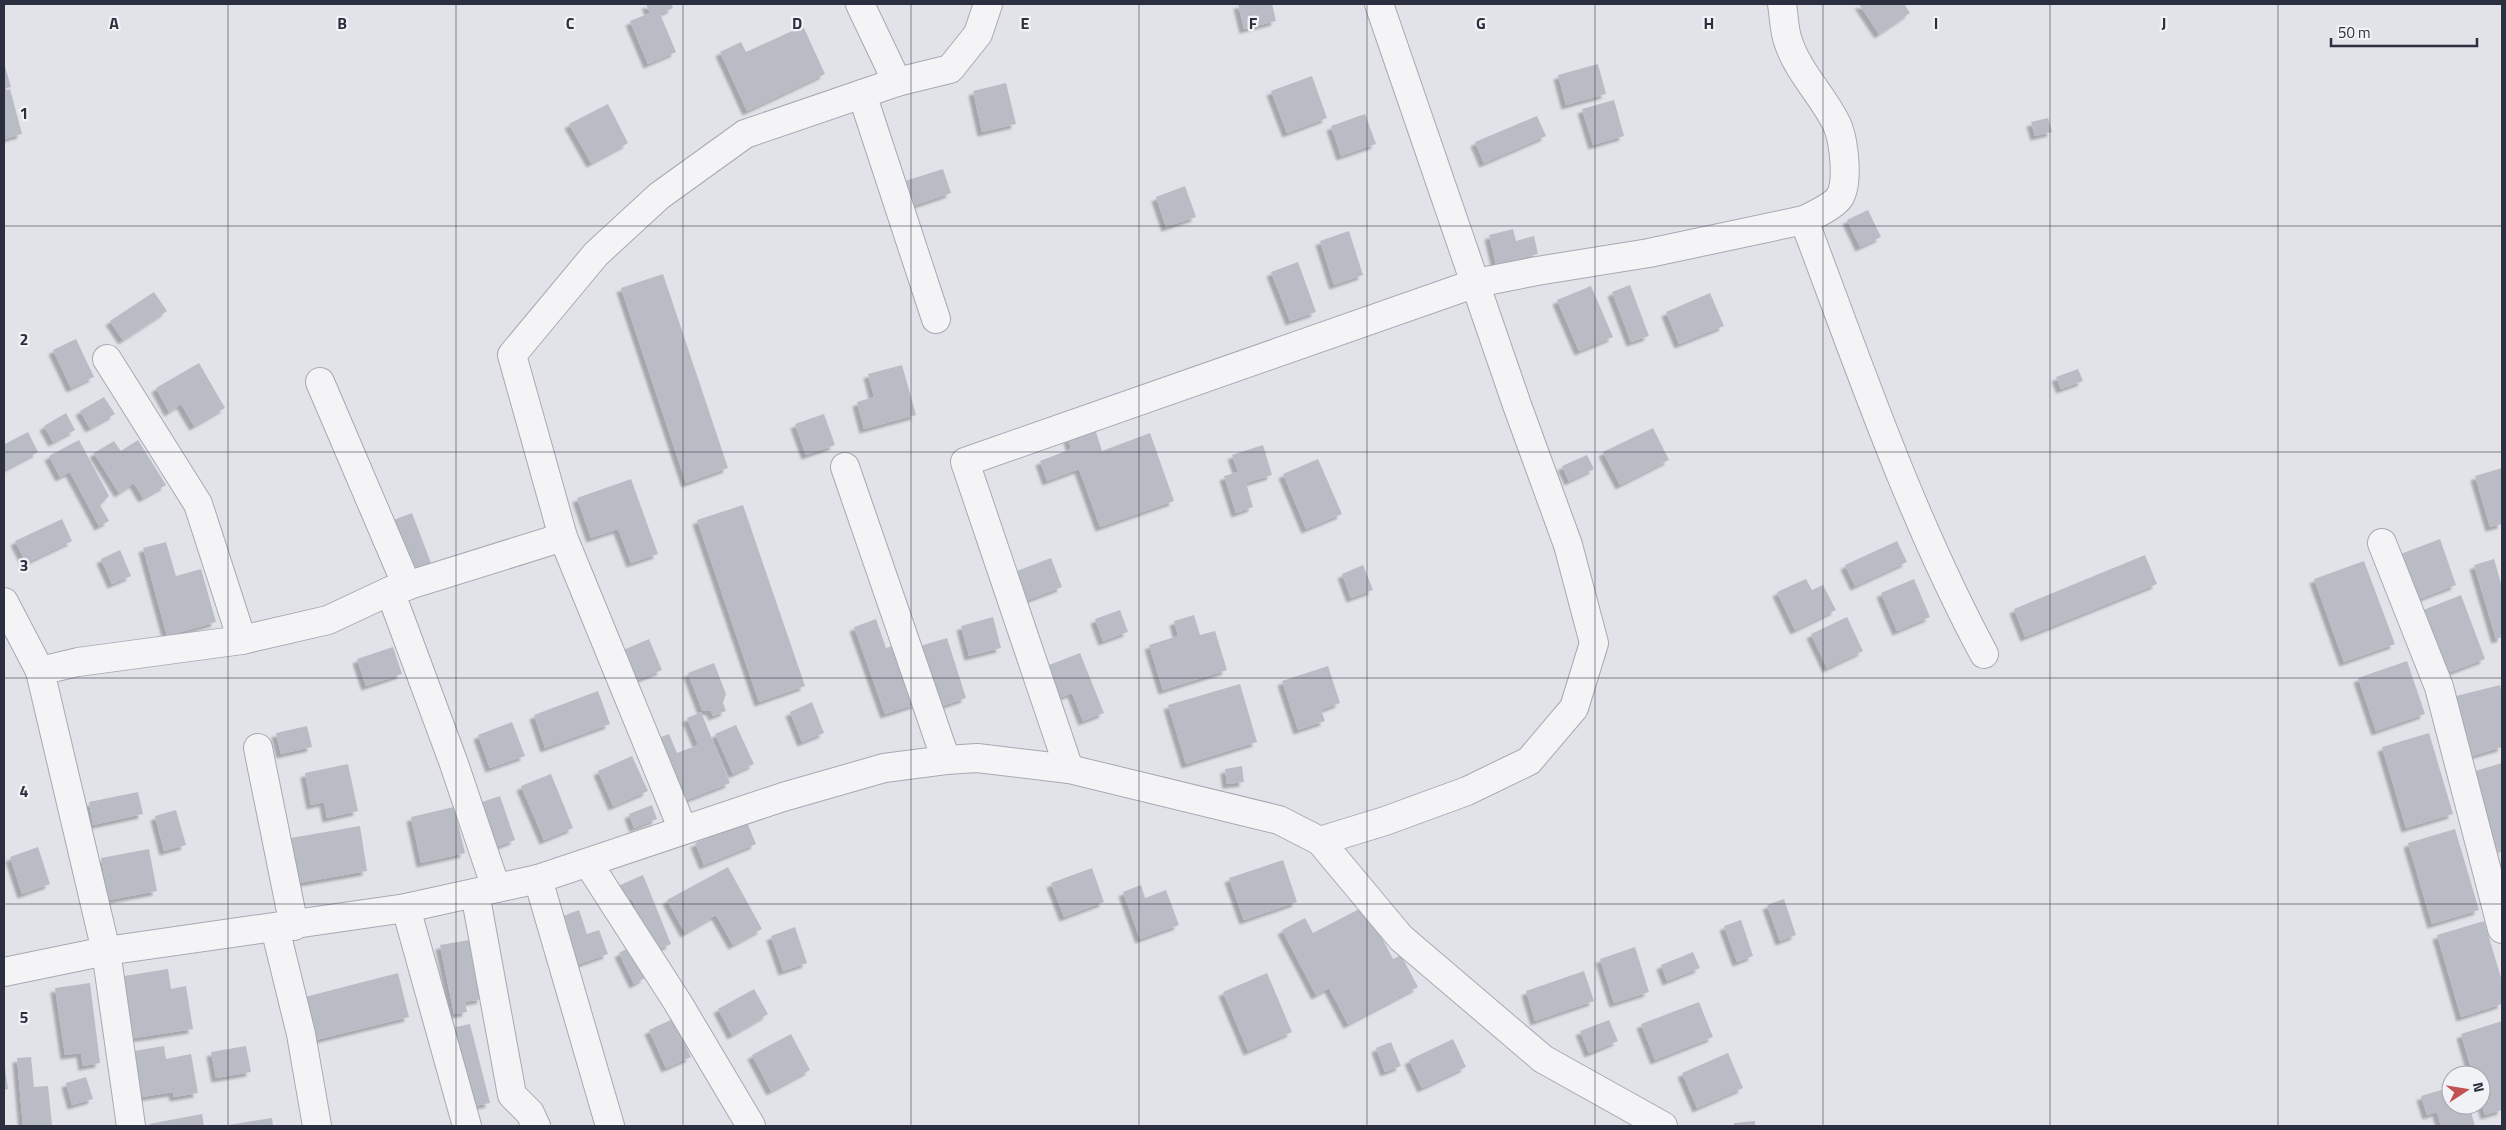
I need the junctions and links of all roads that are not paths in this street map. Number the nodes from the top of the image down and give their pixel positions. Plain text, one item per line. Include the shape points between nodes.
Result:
1 (860, 4) edge
2 (988, 4) edge
3 (1379, 4) edge
4 (1782, 4) edge
5 (897, 82) junction
6 (862, 94) junction
7 (1804, 220) junction
8 (1476, 283) junction
9 (936, 319) dead end
10 (107, 359) dead end
11 (320, 382) dead end
12 (845, 468) dead end
13 (563, 537) junction
14 (2382, 543) dead end
15 (398, 589) junction
16 (4, 602) edge
17 (242, 640) junction
18 (1984, 654) dead end
19 (40, 671) junction
20 (258, 748) dead end
21 (946, 760) junction
22 (1069, 769) junction
23 (683, 830) junction
24 (1320, 841) junction
25 (588, 863) junction
26 (538, 879) junction
27 (485, 891) junction
28 (406, 908) junction
29 (285, 927) junction
30 (2502, 929) edge
31 (106, 951) junction
32 (4, 972) edge
33 (131, 1126) edge
34 (317, 1126) edge
35 (468, 1126) edge
36 (536, 1126) edge
37 (610, 1126) edge
38 (751, 1126) edge
39 (1663, 1126) edge

1 - 5 street
2 - 5 street via 978,34 950,69
3 - 8 street
4 - 7 street via 1788,41 1838,128 1844,159 1846,180 1839,198
5 - 6 street
6 - 9 street
6 - 13 street via 745,134 659,196 596,254 512,355
7 - 8 street via 1649,254
7 - 18 street via 1898,468 1961,612
8 - 22 street via 965,462
8 - 24 street via 1568,545 1594,643 1574,708 1529,761 1467,791
10 - 17 street via 198,504
11 - 15 street
12 - 21 street
13 - 15 street
13 - 23 street
14 - 30 street via 2439,687
15 - 17 street via 328,620
15 - 27 street via 453,762
16 - 19 street
17 - 19 street via 78,662
19 - 31 street
20 - 29 street
21 - 22 street via 978,758
21 - 23 street via 884,768
22 - 24 street via 1280,820
23 - 25 street
24 - 39 street via 1401,938 1544,1058
25 - 26 street
25 - 38 street via 678,1003
26 - 27 street
26 - 37 street
27 - 28 street
27 - 36 street via 512,1095 530,1113
28 - 29 street
28 - 35 street
29 - 31 street
29 - 34 street
31 - 32 street
31 - 33 street

